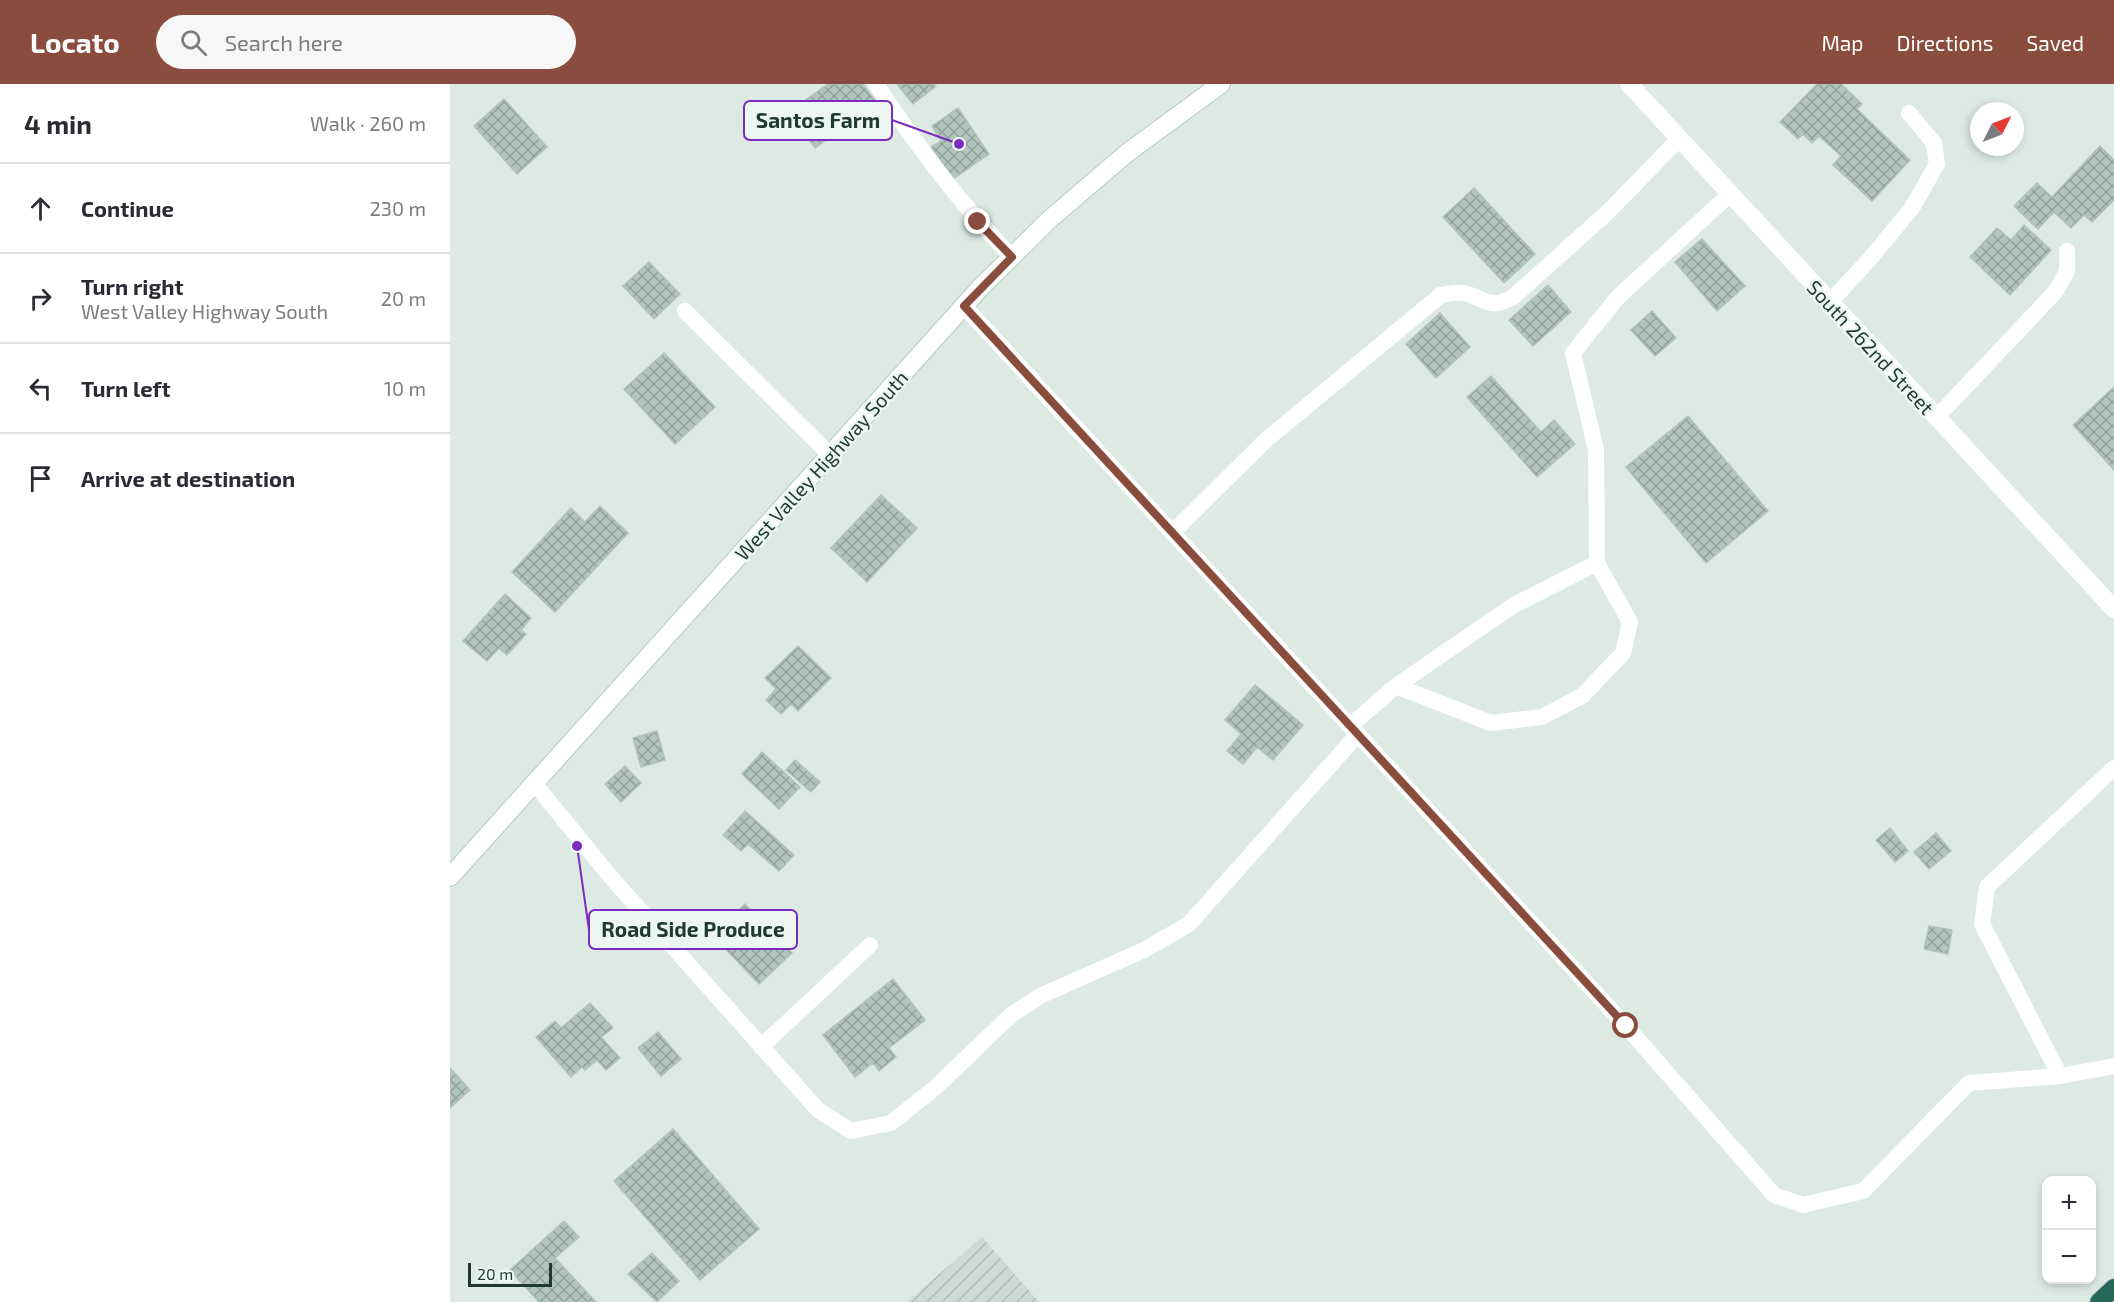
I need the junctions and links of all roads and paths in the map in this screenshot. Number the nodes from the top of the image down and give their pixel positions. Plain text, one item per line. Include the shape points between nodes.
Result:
1 (876, 84) edge
2 (1221, 84) edge
3 (1629, 84) edge
4 (1909, 113) dead end
5 (1679, 139) junction
6 (1730, 194) junction
7 (2067, 251) dead end
8 (1012, 257) junction
9 (1830, 302) junction
10 (964, 306) junction
11 (686, 310) dead end
12 (1936, 417) junction
13 (830, 455) junction
14 (1172, 532) junction
15 (1597, 563) junction
16 (2114, 609) edge
17 (1396, 686) junction
18 (1354, 730) junction
19 (2114, 768) edge
20 (534, 783) junction
21 (450, 877) edge
22 (870, 945) dead end
23 (761, 1047) junction
24 (2114, 1066) edge
25 (2060, 1076) junction
26 (2114, 1288) edge
27 (2099, 1302) edge

1 - 8 lane via 912,138 978,222
2 - 8 main road, West Valley Highway South via 1127,153
3 - 5 main road, South 262nd Street
4 - 9 lane via 1934,143 1937,164 1912,208
5 - 6 main road, South 262nd Street
5 - 14 lane via 1608,212 1504,303 1490,304 1463,293 1441,294 1267,439
6 - 9 main road, South 262nd Street
6 - 15 lane via 1617,298 1573,353 1596,450
7 - 12 lane via 2067,271 2055,291
8 - 10 main road, West Valley Highway South
9 - 12 main road, South 262nd Street
10 - 13 main road, West Valley Highway South
10 - 14 lane
11 - 13 lane
12 - 16 main road, South 262nd Street
13 - 20 main road, West Valley Highway South
14 - 18 lane
15 - 17 lane via 1514,605
15 - 17 lane via 1630,622 1623,653 1582,696 1542,717 1491,723
17 - 18 lane
18 - 23 lane via 1189,924 1144,950 1040,996 1011,1015 936,1087 891,1123 852,1131 818,1110
18 - 25 lane via 1626,1026 1774,1195 1803,1205 1863,1191 1970,1083
19 - 25 lane via 1987,887 1982,924
20 - 21 main road, West Valley Highway South
20 - 23 lane via 609,875
22 - 23 lane
24 - 25 lane
26 - 27 highway

